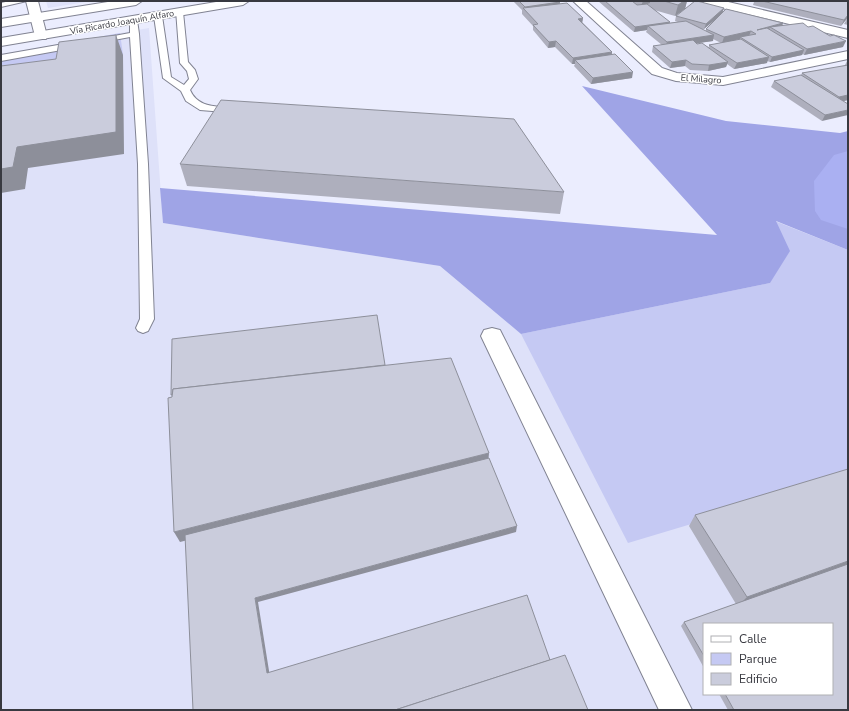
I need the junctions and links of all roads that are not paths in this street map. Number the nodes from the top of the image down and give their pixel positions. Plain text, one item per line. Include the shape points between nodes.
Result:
1 (23, 1) edge
2 (32, 1) edge
3 (136, 1) edge
4 (243, 1) edge
5 (579, 1) edge
6 (709, 1) edge
7 (1, 5) edge
8 (179, 12) junction
9 (158, 16) junction
10 (37, 17) junction
11 (133, 20) junction
12 (1, 23) edge
13 (135, 34) junction
14 (848, 34) edge
15 (41, 36) junction
16 (1, 42) edge
17 (848, 55) edge
18 (1, 58) edge
19 (184, 90) junction
20 (243, 112) edge
21 (143, 328) dead end
22 (492, 336) dead end
23 (676, 710) edge

1 - 7 lane
2 - 10 street
3 - 10 street, Vía Ricardo Joaquín Alfaro
4 - 8 street, Vía Ricardo Joaquín Alfaro
5 - 17 street, El Milagro via 657,71 676,77 723,81
6 - 14 street
8 - 9 street, Vía Ricardo Joaquín Alfaro
8 - 19 lane via 184,63 191,70 194,79
9 - 11 street, Vía Ricardo Joaquín Alfaro
9 - 19 lane via 167,78
10 - 12 street, Vía Ricardo Joaquín Alfaro
10 - 15 street
11 - 13 lane
11 - 15 street, Vía Ricardo Joaquín Alfaro
13 - 18 lane via 87,45
13 - 21 lane via 143,164 147,319
15 - 16 street, Vía Ricardo Joaquín Alfaro
19 - 20 lane via 189,99 203,108
22 - 23 street

